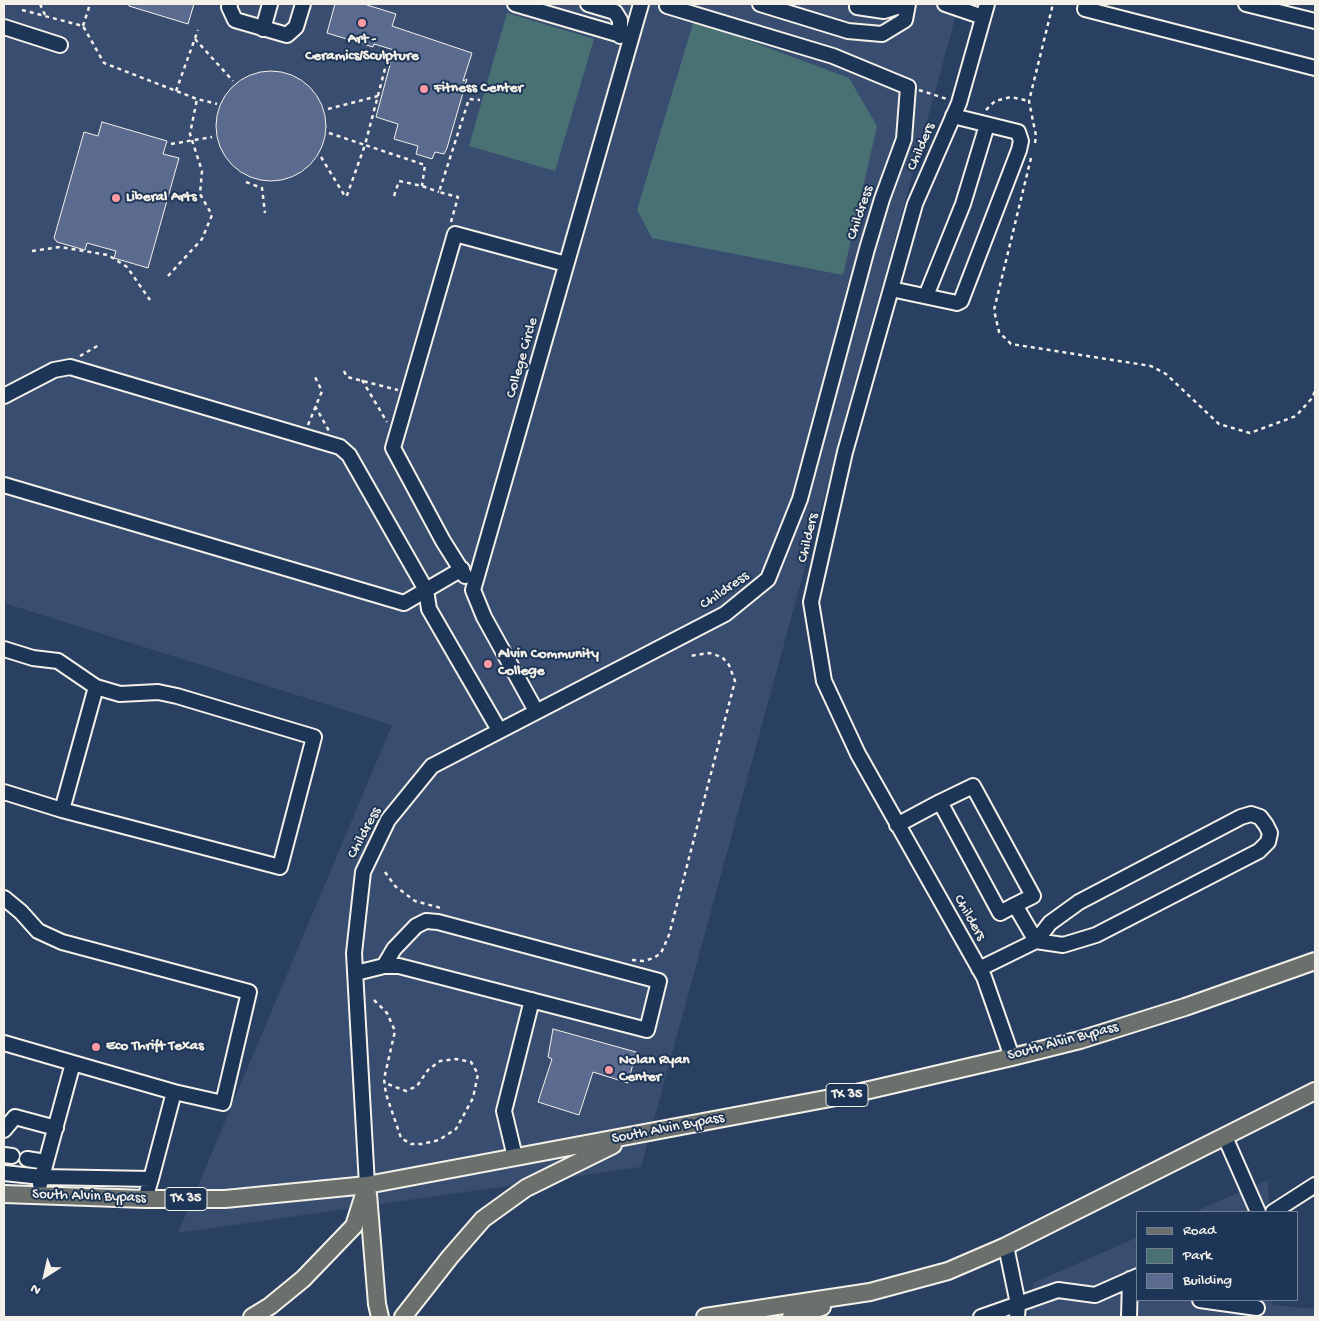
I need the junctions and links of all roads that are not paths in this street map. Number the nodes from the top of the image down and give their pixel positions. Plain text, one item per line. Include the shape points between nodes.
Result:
1 (230, 4) edge
2 (270, 4) edge
3 (303, 4) edge
4 (515, 4) edge
5 (588, 4) edge
6 (641, 4) edge
7 (760, 4) edge
8 (907, 4) edge
9 (945, 4) edge
10 (1086, 4) edge
11 (1246, 4) edge
12 (667, 5) edge
13 (857, 7) dead end
14 (985, 10) edge
15 (1315, 21) edge
16 (4, 27) edge
17 (263, 29) junction
18 (626, 37) junction
19 (60, 45) dead end
20 (1315, 68) edge
21 (954, 116) junction
22 (987, 124) junction
23 (566, 264) junction
24 (892, 289) junction
25 (926, 296) junction
26 (4, 396) edge
27 (4, 484) edge
28 (462, 569) junction
29 (426, 590) junction
30 (473, 590) junction
31 (4, 649) edge
32 (96, 688) junction
33 (536, 711) junction
34 (499, 730) junction
35 (4, 792) edge
36 (940, 802) junction
37 (62, 810) junction
38 (897, 825) junction
39 (4, 898) edge
40 (1015, 905) junction
41 (1036, 941) junction
42 (1315, 961) edge
43 (384, 966) junction
44 (979, 969) junction
45 (356, 974) junction
46 (532, 1000) junction
47 (4, 1043) edge
48 (1012, 1057) junction
49 (73, 1063) junction
50 (1315, 1091) edge
51 (174, 1092) junction
52 (56, 1128) junction
53 (4, 1130) edge
54 (630, 1136) junction
55 (1225, 1138) junction
56 (515, 1157) junction
57 (28, 1159) dead end
58 (46, 1162) junction
59 (4, 1173) edge
60 (42, 1177) junction
61 (151, 1179) junction
62 (367, 1185) junction
63 (1315, 1186) edge
64 (4, 1194) edge
65 (37, 1196) junction
66 (145, 1200) junction
67 (1258, 1211) edge
68 (1275, 1211) edge
69 (1006, 1246) junction
70 (1134, 1283) edge
71 (870, 1292) junction
72 (1207, 1301) edge
73 (1257, 1308) edge
74 (1018, 1311) edge
75 (252, 1317) edge
76 (380, 1317) edge
77 (403, 1317) edge
78 (705, 1317) edge
79 (791, 1317) edge
80 (981, 1317) edge
81 (1129, 1317) edge

1 - 17 street via 235,20
2 - 17 street
3 - 17 street via 296,27 287,35
4 - 18 street
5 - 18 street via 616,12
6 - 18 street, College Circle
7 - 8 street via 848,30 882,34 905,20
8 - 13 street via 884,11
9 - 14 street
10 - 20 street via 1085,9
11 - 15 street
12 - 33 street, Childress via 834,56 908,87 904,140 867,249 800,499 768,580 725,614
14 - 21 street, Childers via 954,101
16 - 19 street
18 - 23 street, College Circle
21 - 22 street
21 - 24 street, Childers via 915,204
22 - 25 street via 963,204
22 - 25 street via 1018,132 1020,150 961,301 957,303
23 - 28 street via 455,234 392,448
23 - 30 street, College Circle
24 - 25 street
24 - 38 street, Childers via 845,452 811,602 824,681 858,754
26 - 29 street via 54,370 70,367 340,447 349,455
27 - 29 street via 404,602
28 - 29 street
28 - 30 street
29 - 34 street via 429,610
30 - 33 street via 484,617
31 - 32 street via 58,661
32 - 37 street
32 - 37 street via 120,694 158,692 177,696 314,737 280,867
33 - 34 street, Childress
34 - 45 street, Childress via 432,766 388,820 363,872 354,953
35 - 37 street
36 - 38 street
36 - 40 street via 1000,913
36 - 40 street via 973,786 1033,896
38 - 44 street, Childers
39 - 51 street via 38,931 62,942 249,992 223,1103
40 - 41 street
41 - 41 street via 1063,945 1096,935 1259,851 1268,842 1270,833 1266,824 1251,814 1241,817 1079,902 1050,923
41 - 44 street
42 - 48 main road, South Alvin Bypass / TX 35 via 1185,1007 1080,1040
43 - 45 street
43 - 46 street via 399,966
43 - 46 street via 416,926 426,921 659,981 647,1030
44 - 48 street, Childers
45 - 62 street, Childress
46 - 56 street via 504,1112
47 - 49 street
48 - 54 main road, South Alvin Bypass / TX 35 via 852,1094
49 - 51 street
49 - 52 street
50 - 55 main road
51 - 61 street
52 - 53 street via 15,1117
52 - 58 street
54 - 56 main road, South Alvin Bypass / TX 35
54 - 77 main road via 526,1188 483,1219
55 - 67 street
55 - 69 main road
56 - 62 main road, South Alvin Bypass / TX 35
57 - 58 street
58 - 60 street
59 - 60 street
60 - 61 street
60 - 65 street
61 - 66 street
62 - 66 main road, South Alvin Bypass / TX 35 via 225,1199
62 - 75 main road via 354,1226 303,1279
62 - 76 main road
63 - 68 street
64 - 65 main road, South Alvin Bypass / TX 35
65 - 66 main road, South Alvin Bypass / TX 35
69 - 71 main road via 948,1270
69 - 74 street
70 - 74 street via 1095,1295 1058,1290
70 - 81 street
71 - 78 main road
71 - 79 main road
72 - 73 street
74 - 80 street

